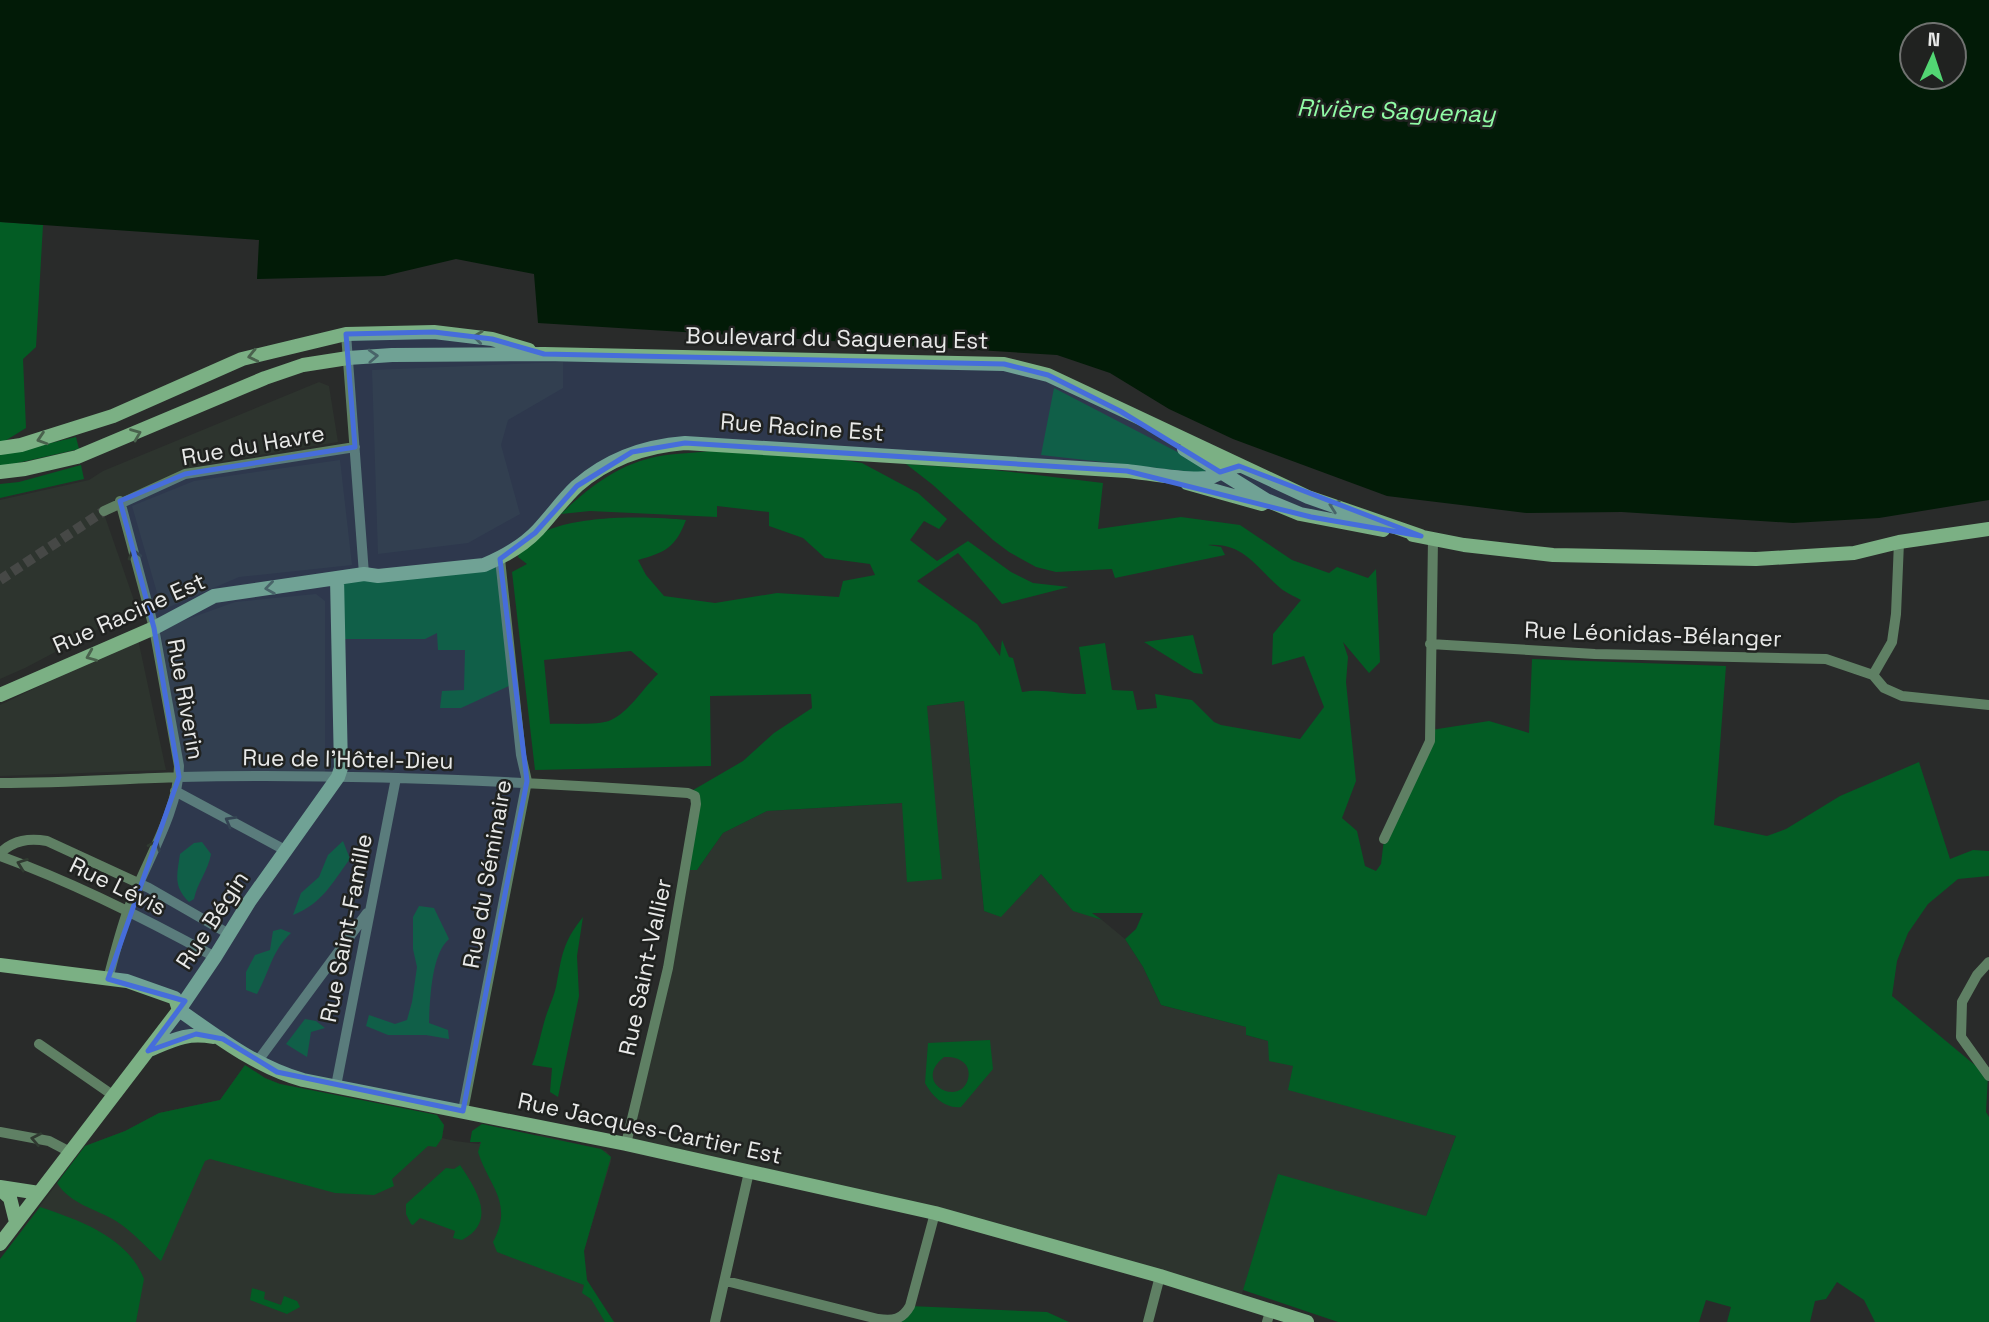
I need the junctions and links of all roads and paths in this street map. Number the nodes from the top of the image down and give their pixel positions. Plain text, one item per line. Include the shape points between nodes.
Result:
1 (346, 334) junction
2 (544, 354) junction
3 (348, 358) junction
4 (1120, 411) junction
5 (355, 447) junction
6 (0, 448) edge
7 (1238, 466) junction
8 (0, 472) edge
9 (1141, 472) junction
10 (1220, 472) junction
11 (120, 502) junction
12 (104, 511) tunnel mouth
13 (1300, 514) junction
14 (1989, 529) edge
15 (1427, 537) junction
16 (1899, 542) junction
17 (500, 559) junction
18 (364, 574) junction
19 (337, 578) junction
20 (154, 628) junction
21 (1430, 644) junction
22 (1873, 674) junction
23 (0, 695) edge
24 (1989, 705) edge
25 (338, 777) junction
26 (179, 778) junction
27 (396, 778) junction
28 (527, 781) junction
29 (0, 783) edge
30 (175, 790) junction
31 (695, 796) joint
32 (1384, 839) dead end
33 (285, 850) junction
34 (0, 854) edge
35 (139, 883) junction
36 (127, 911) junction
37 (368, 911) junction
38 (229, 934) junction
39 (215, 957) junction
40 (1989, 962) edge
41 (0, 965) edge
42 (108, 979) junction
43 (178, 1010) junction
44 (223, 1039) junction
45 (39, 1044) dead end
46 (148, 1051) junction
47 (257, 1062) junction
48 (1989, 1076) edge
49 (336, 1086) junction
50 (114, 1096) junction
51 (463, 1111) junction
52 (0, 1132) edge
53 (626, 1144) junction
54 (70, 1152) junction
55 (749, 1172) junction
56 (0, 1188) edge
57 (39, 1193) junction
58 (935, 1213) junction
59 (16, 1222) junction
60 (0, 1244) edge
61 (1160, 1276) junction
62 (726, 1281) junction
63 (1268, 1317) edge
64 (715, 1322) edge
65 (1148, 1322) edge
66 (1307, 1322) edge

2 -> 1 main road, Boulevard du Saguenay Est via 492,339 433,332
1 - 3 street
1 -> 6 main road, Boulevard du Saguenay Est via 242,359 113,416 21,446
3 -> 2 main road, Boulevard du Saguenay Est
2 - 4 main road, Boulevard du Saguenay Est via 1004,365 1048,375
3 - 5 street
8 -> 3 main road, Boulevard du Saguenay Est via 78,457 265,378 303,365
4 - 7 main road, Boulevard du Saguenay Est
4 - 10 main road, Boulevard du Saguenay Est
5 - 11 street, Rue du Havre via 185,474
5 - 18 street
7 - 10 main road, Rue Racine Est
15 -> 7 main road, Boulevard du Saguenay Est via 1308,497
9 - 10 main road, Rue Racine Est via 1208,478
9 - 13 main road, Rue Racine Est
9 - 17 main road, Rue Racine Est via 685,443 658,445 632,452 577,486 535,533
10 - 13 main road, Boulevard du Saguenay Est
11 - 12 street, Rue du Havre
20 -> 11 street, Rue Riverin
13 - 15 main road, Boulevard du Saguenay Est
14 - 16 main road, Boulevard du Saguenay Est
15 - 16 main road, Boulevard du Saguenay Est via 1553,555 1756,559 1854,553
15 - 21 street
16 - 22 street via 1892,642
17 - 18 main road, Rue Racine Est via 484,565
17 - 28 street, Rue du Séminaire
18 - 19 main road, Rue Racine Est
19 -> 20 main road, Rue Racine Est via 214,596
19 - 25 main road
20 -> 23 main road, Rue Racine Est
20 - 26 street, Rue Riverin
21 - 22 street, Rue Léonidas-Bélanger via 1595,654 1826,659
21 - 32 street via 1430,741
22 - 24 street via 1884,688 1902,696
25 - 26 street, Rue de l'Hôtel-Dieu
25 - 27 street, Rue de l'Hôtel-Dieu
25 - 33 main road, Rue Bégin
26 - 29 street, Rue de l'Hôtel-Dieu
26 - 30 street, Rue Riverin
27 - 28 street, Rue de l'Hôtel-Dieu
27 - 37 street, Rue Saint-Famille
28 - 31 street, Rue de l'Hôtel-Dieu
28 - 51 street, Rue du Séminaire
33 -> 30 street
35 -> 30 street, Rue Riverin
31 - 53 street, Rue Saint-Vallier via 668,968
33 - 38 main road, Rue Bégin
34 - 35 street via 16,842 47,841
36 -> 34 street, Rue Lévis
35 - 36 street, Rue Riverin
35 - 38 street
36 - 39 street, Rue Lévis
36 - 42 street, Rue Riverin
37 - 47 street
37 - 49 street, Rue Saint-Famille
38 - 39 main road, Rue Bégin
39 - 43 main road, Rue Bégin
40 - 48 street via 1962,1002 1961,1037
41 - 42 main road, Rue Jacques-Cartier Est
42 - 43 main road, Rue Jacques-Cartier Est via 175,998
43 - 44 main road, Rue Jacques-Cartier Est
43 - 46 main road, Rue Bégin
44 - 46 main road via 196,1034
44 - 47 main road, Rue Jacques-Cartier Est
45 - 50 street
46 - 50 main road, Rue Bégin
47 - 49 main road, Rue Jacques-Cartier Est via 277,1073
49 - 51 main road, Rue Jacques-Cartier Est
50 - 54 main road, Rue Bégin
51 - 53 main road, Rue Jacques-Cartier Est
54 -> 52 street via 49,1141
53 - 55 main road, Rue Jacques-Cartier Est
54 - 57 main road, Rue Bégin
55 - 58 main road, Rue Jacques-Cartier Est
55 - 62 street
56 - 57 main road
56 - 59 main road via 10,1198
57 - 59 main road, Rue Bégin
58 - 61 main road, Rue Jacques-Cartier Est
58 - 62 street via 910,1306 898,1319 877,1319
59 - 60 main road, Rue Bégin
61 - 63 main road, Rue Jacques-Cartier Est
61 - 65 street
62 - 64 street
63 - 66 main road, Rue Jacques-Cartier Est

